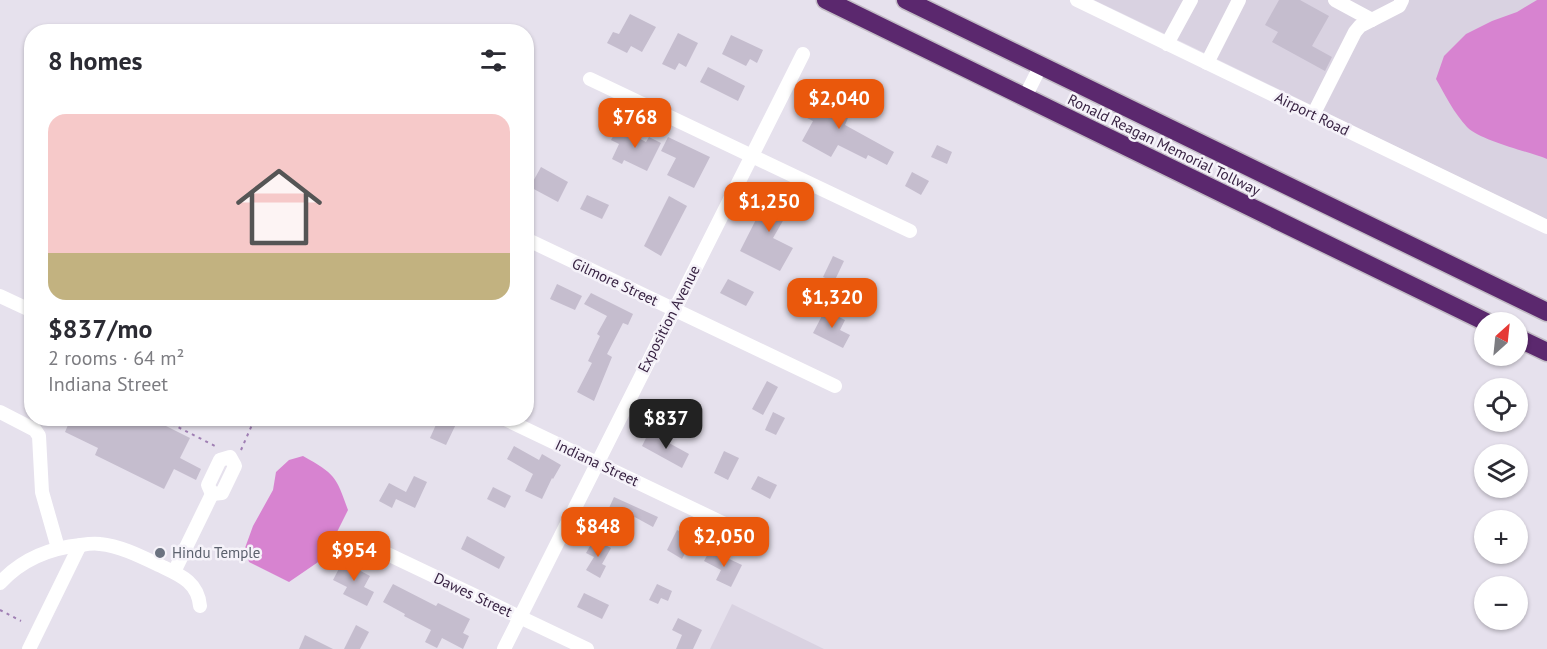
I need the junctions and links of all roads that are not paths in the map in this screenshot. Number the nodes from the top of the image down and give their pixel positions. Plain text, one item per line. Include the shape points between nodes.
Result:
1 (826, 0) edge
2 (906, 0) edge
3 (1077, 0) edge
4 (1191, 0) edge
5 (1239, 0) edge
6 (1335, 0) edge
7 (1400, 3) edge
8 (1372, 20) junction
9 (1167, 44) junction
10 (803, 54) dead end
11 (1207, 63) junction
12 (1041, 65) junction
13 (590, 79) dead end
14 (1025, 97) junction
15 (1313, 115) junction
16 (752, 156) junction
17 (1547, 227) edge
18 (910, 231) dead end
19 (534, 243) edge
20 (0, 296) edge
21 (24, 307) edge
22 (674, 310) junction
23 (1547, 312) edge
24 (1474, 316) edge
25 (1528, 343) edge
26 (1547, 352) edge
27 (834, 386) dead end
28 (0, 412) edge
29 (24, 424) edge
30 (27, 426) edge
31 (520, 426) edge
32 (597, 463) junction
33 (212, 494) dead end
34 (756, 539) dead end
35 (358, 540) dead end
36 (81, 545) junction
37 (58, 548) junction
38 (174, 572) junction
39 (0, 583) edge
40 (200, 606) dead end
41 (520, 617) junction
42 (29, 649) edge
43 (504, 649) edge
44 (587, 649) edge

1 - 14 highway, Ronald Reagan Memorial Tollway
2 - 12 highway, Ronald Reagan Memorial Tollway
3 - 9 street, Airport Road
4 - 9 street
5 - 11 street
6 - 8 street
7 - 8 street
8 - 15 street via 1355,32
9 - 11 street, Airport Road
10 - 16 street, Exposition Avenue
11 - 15 street, Airport Road
12 - 14 street
12 - 23 highway, Ronald Reagan Memorial Tollway
13 - 16 street
14 - 24 highway, Ronald Reagan Memorial Tollway
15 - 17 street, Airport Road
16 - 18 street
16 - 22 street, Exposition Avenue
19 - 22 street, Gilmore Street
20 - 21 street
22 - 27 street, Gilmore Street
22 - 32 street, Exposition Avenue
25 - 26 highway
28 - 29 street
30 - 37 street via 39,436 42,492
31 - 32 street, Indiana Street
32 - 34 street, Indiana Street
32 - 41 street, Exposition Avenue
33 - 38 street
35 - 41 street, Dawes Street
36 - 37 street
36 - 38 street via 99,543
36 - 42 street
37 - 39 street via 39,553 11,570
38 - 40 street via 192,584 199,594
41 - 43 street, Exposition Avenue
41 - 44 street, Dawes Street

